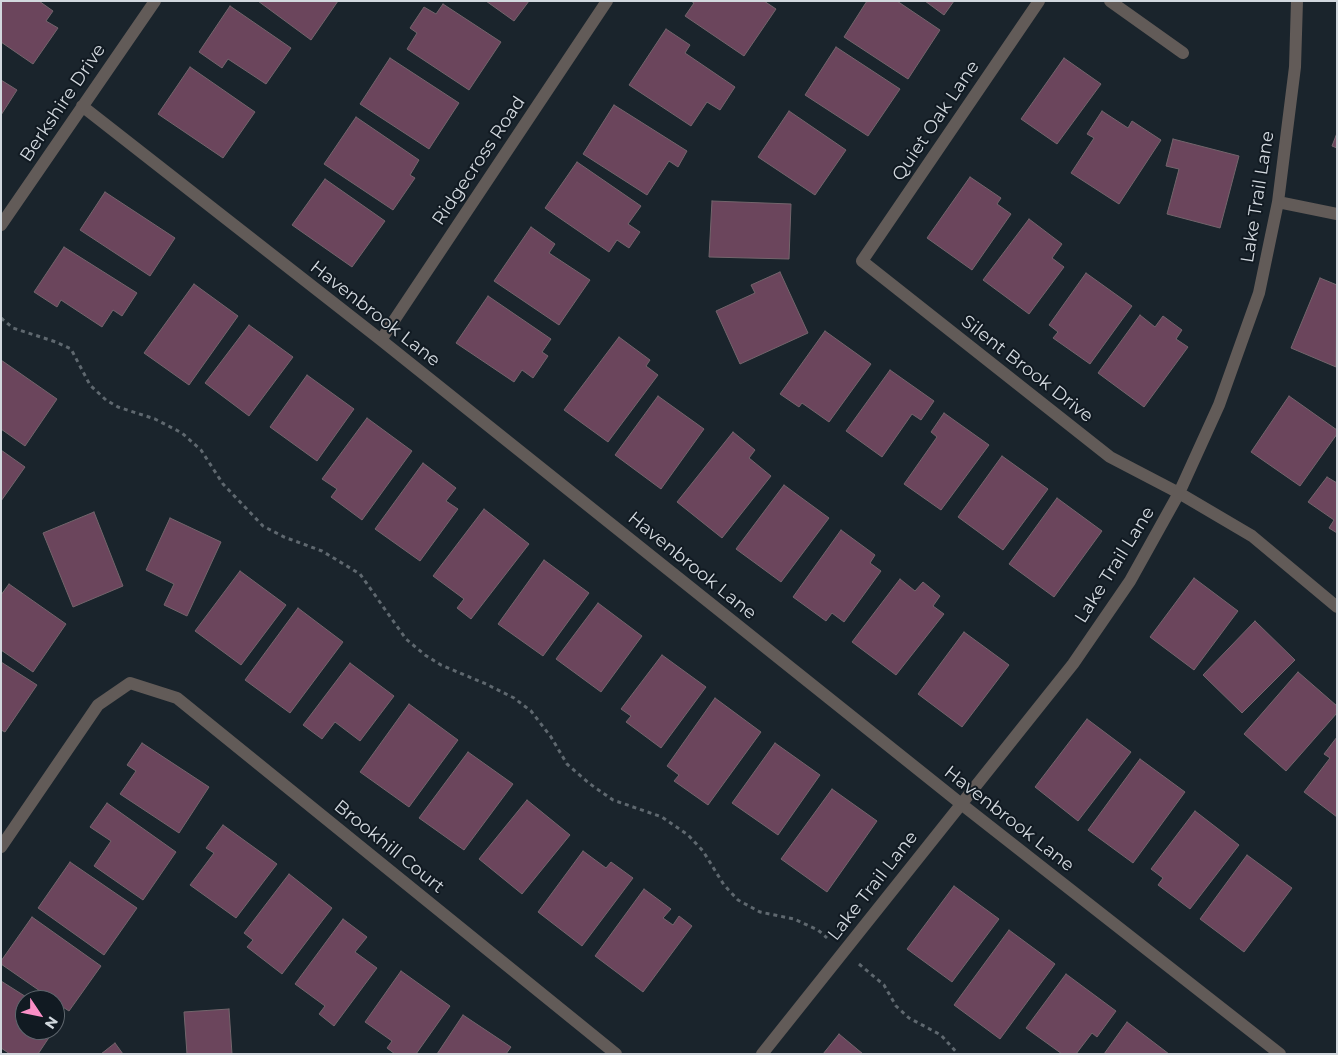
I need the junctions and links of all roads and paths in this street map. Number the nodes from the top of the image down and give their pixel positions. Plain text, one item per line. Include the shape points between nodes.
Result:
1 (155, 1) edge
2 (607, 1) edge
3 (1039, 1) edge
4 (1110, 1) edge
5 (1296, 1) edge
6 (1183, 53) dead end
7 (82, 106) junction
8 (1278, 202) junction
9 (1337, 214) edge
10 (1, 225) edge
11 (862, 261) joint
12 (1, 318) edge
13 (381, 340) junction
14 (1179, 494) junction
15 (1337, 606) edge
16 (960, 803) junction
17 (1, 847) edge
18 (827, 938) dead end
19 (859, 964) dead end
20 (616, 1054) edge
21 (762, 1054) edge
22 (958, 1054) edge
23 (1280, 1054) edge

1 - 7 street, Berkshire Drive
2 - 13 street, Ridgecross Road
3 - 11 street, Quiet Oak Lane
4 - 6 street
5 - 8 street, Lake Trail Lane via 1295,67
7 - 10 street, Berkshire Drive
7 - 13 street, Havenbrook Lane
8 - 9 street
8 - 14 street, Lake Trail Lane via 1259,293 1219,405
11 - 14 street, Silent Brook Drive via 1110,457
12 - 18 path via 13,328 71,349 90,385 106,400 182,432 201,450 223,484 263,526 322,551 360,574 406,639 441,665 514,698 531,711 567,764 613,800 662,817 688,835 738,900 760,912 802,923
13 - 16 street, Havenbrook Lane
14 - 15 street, Silent Brook Drive via 1252,536
14 - 16 street, Lake Trail Lane via 1130,581 1073,664
16 - 21 street, Lake Trail Lane
16 - 23 street, Havenbrook Lane
17 - 20 street, Brookhill Court via 98,705 130,683 177,698
19 - 22 path via 884,984 896,1006 910,1018 941,1035

